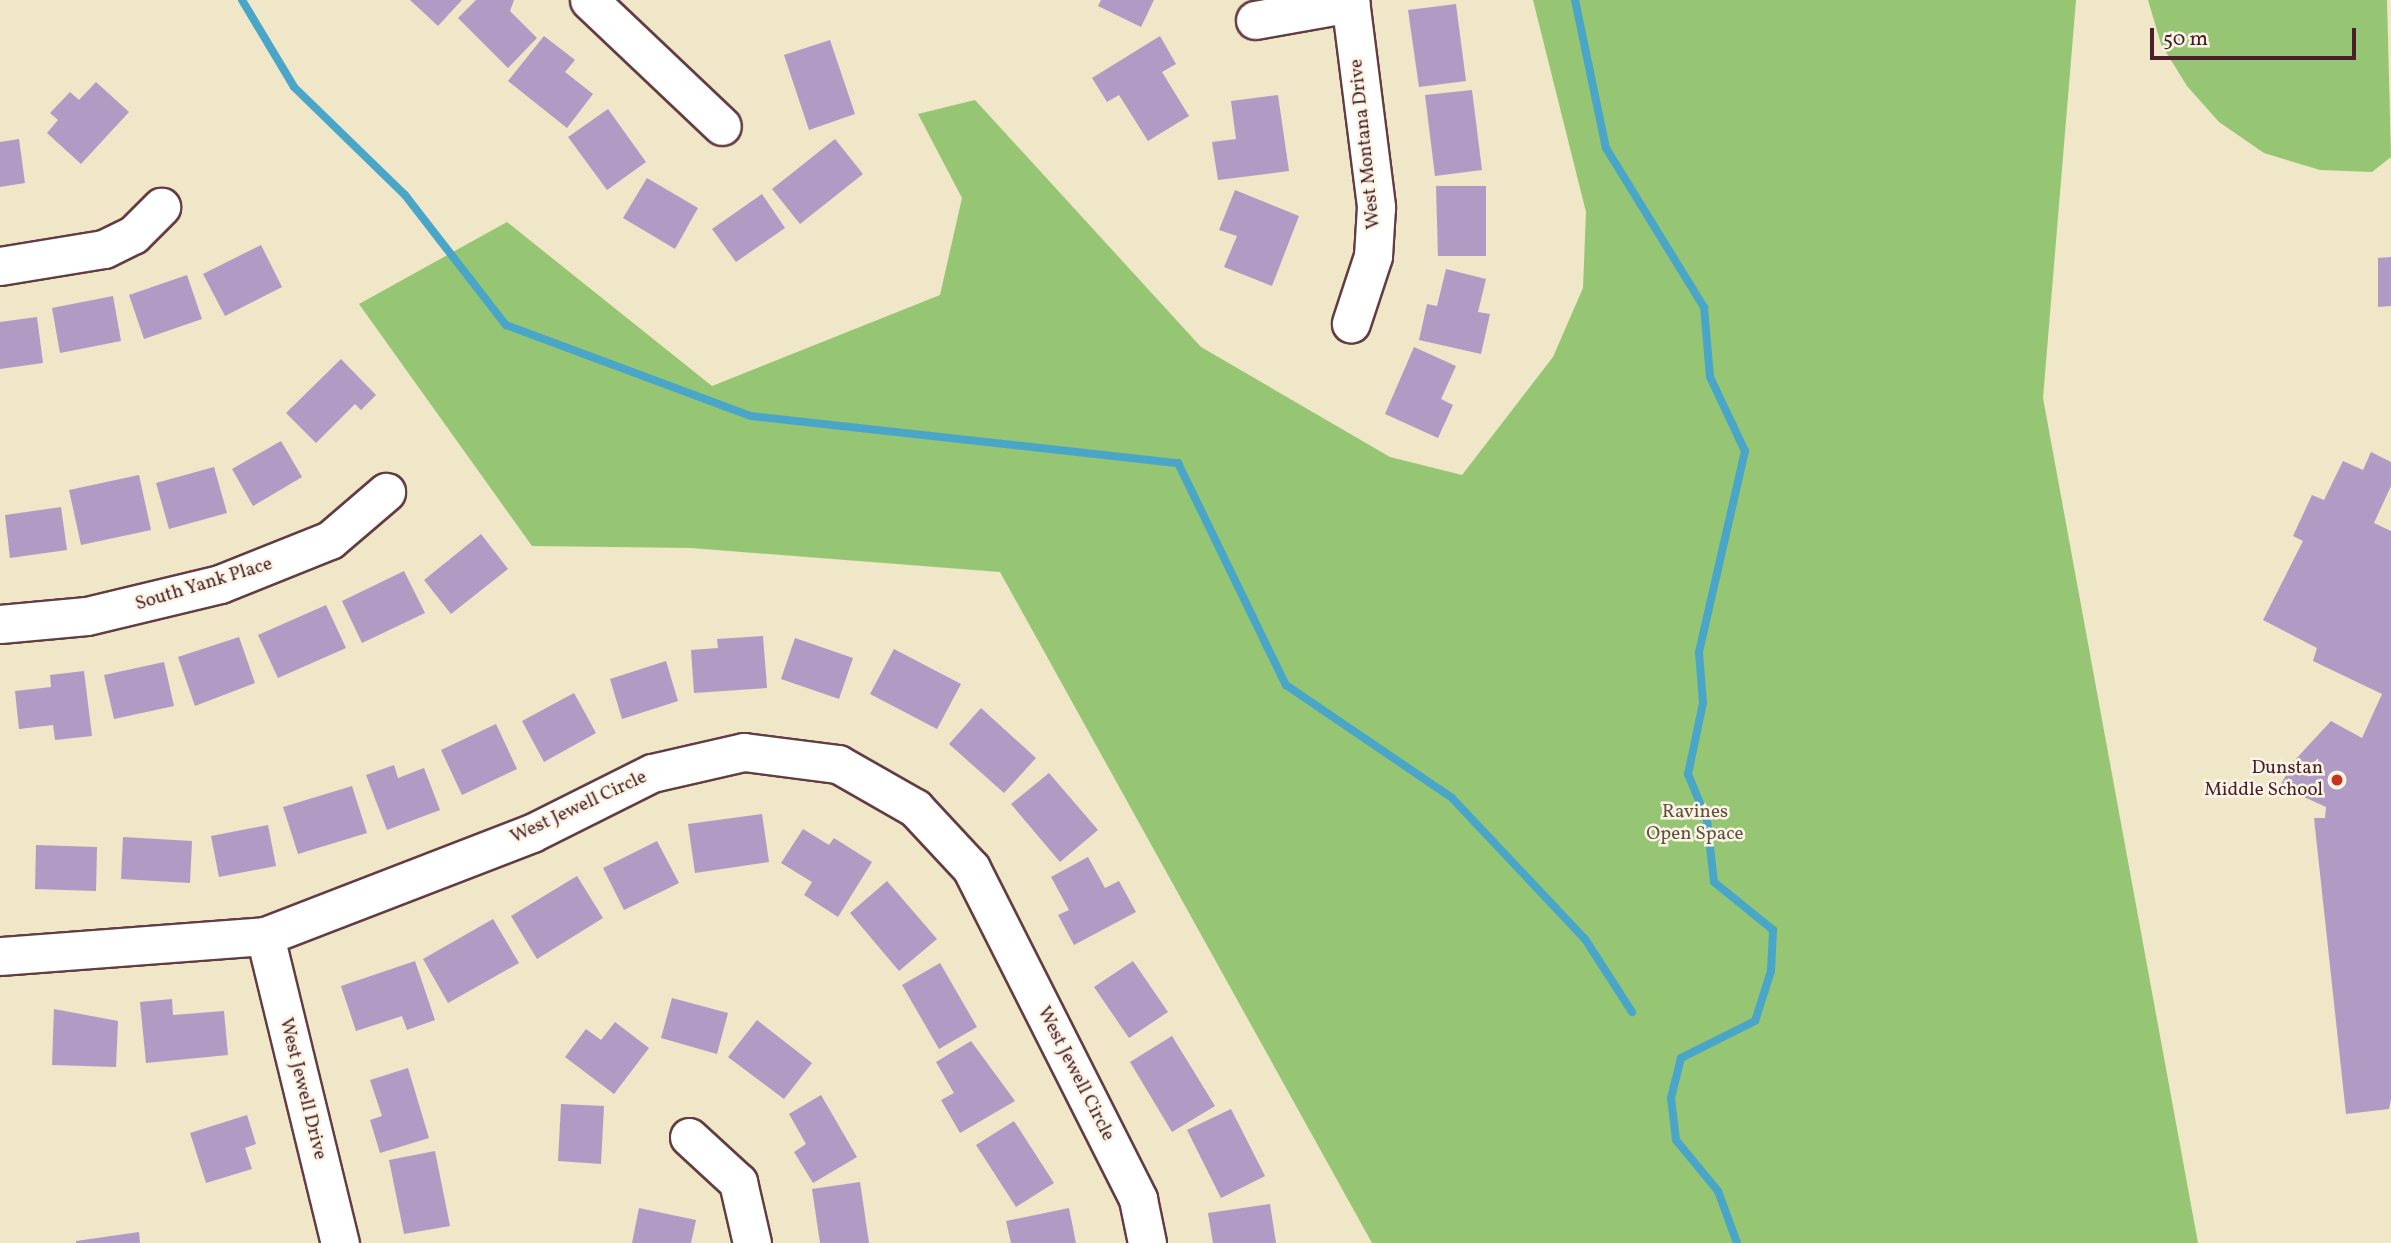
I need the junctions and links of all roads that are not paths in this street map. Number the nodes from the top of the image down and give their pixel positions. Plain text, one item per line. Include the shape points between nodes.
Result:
1 (589, 0) edge
2 (1350, 1) edge
3 (1255, 20) dead end
4 (722, 126) dead end
5 (161, 208) dead end
6 (0, 266) edge
7 (1351, 323) dead end
8 (386, 492) dead end
9 (0, 624) edge
10 (265, 936) junction
11 (0, 956) edge
12 (689, 1137) dead end
13 (340, 1243) edge
14 (752, 1243) edge
15 (1147, 1243) edge

1 - 4 street
2 - 3 street, West Montana Drive
2 - 7 street, West Montana Drive via 1376,207 1373,256
5 - 6 street via 134,235 104,249
8 - 9 street, South Yank Place via 330,540 220,583 120,610
10 - 11 street, West Jewell Circle
10 - 13 street, West Jewell Drive
10 - 15 street, West Jewell Circle via 532,833 652,773 744,752 838,764 915,808 971,868 1138,1199
12 - 14 street via 738,1182

